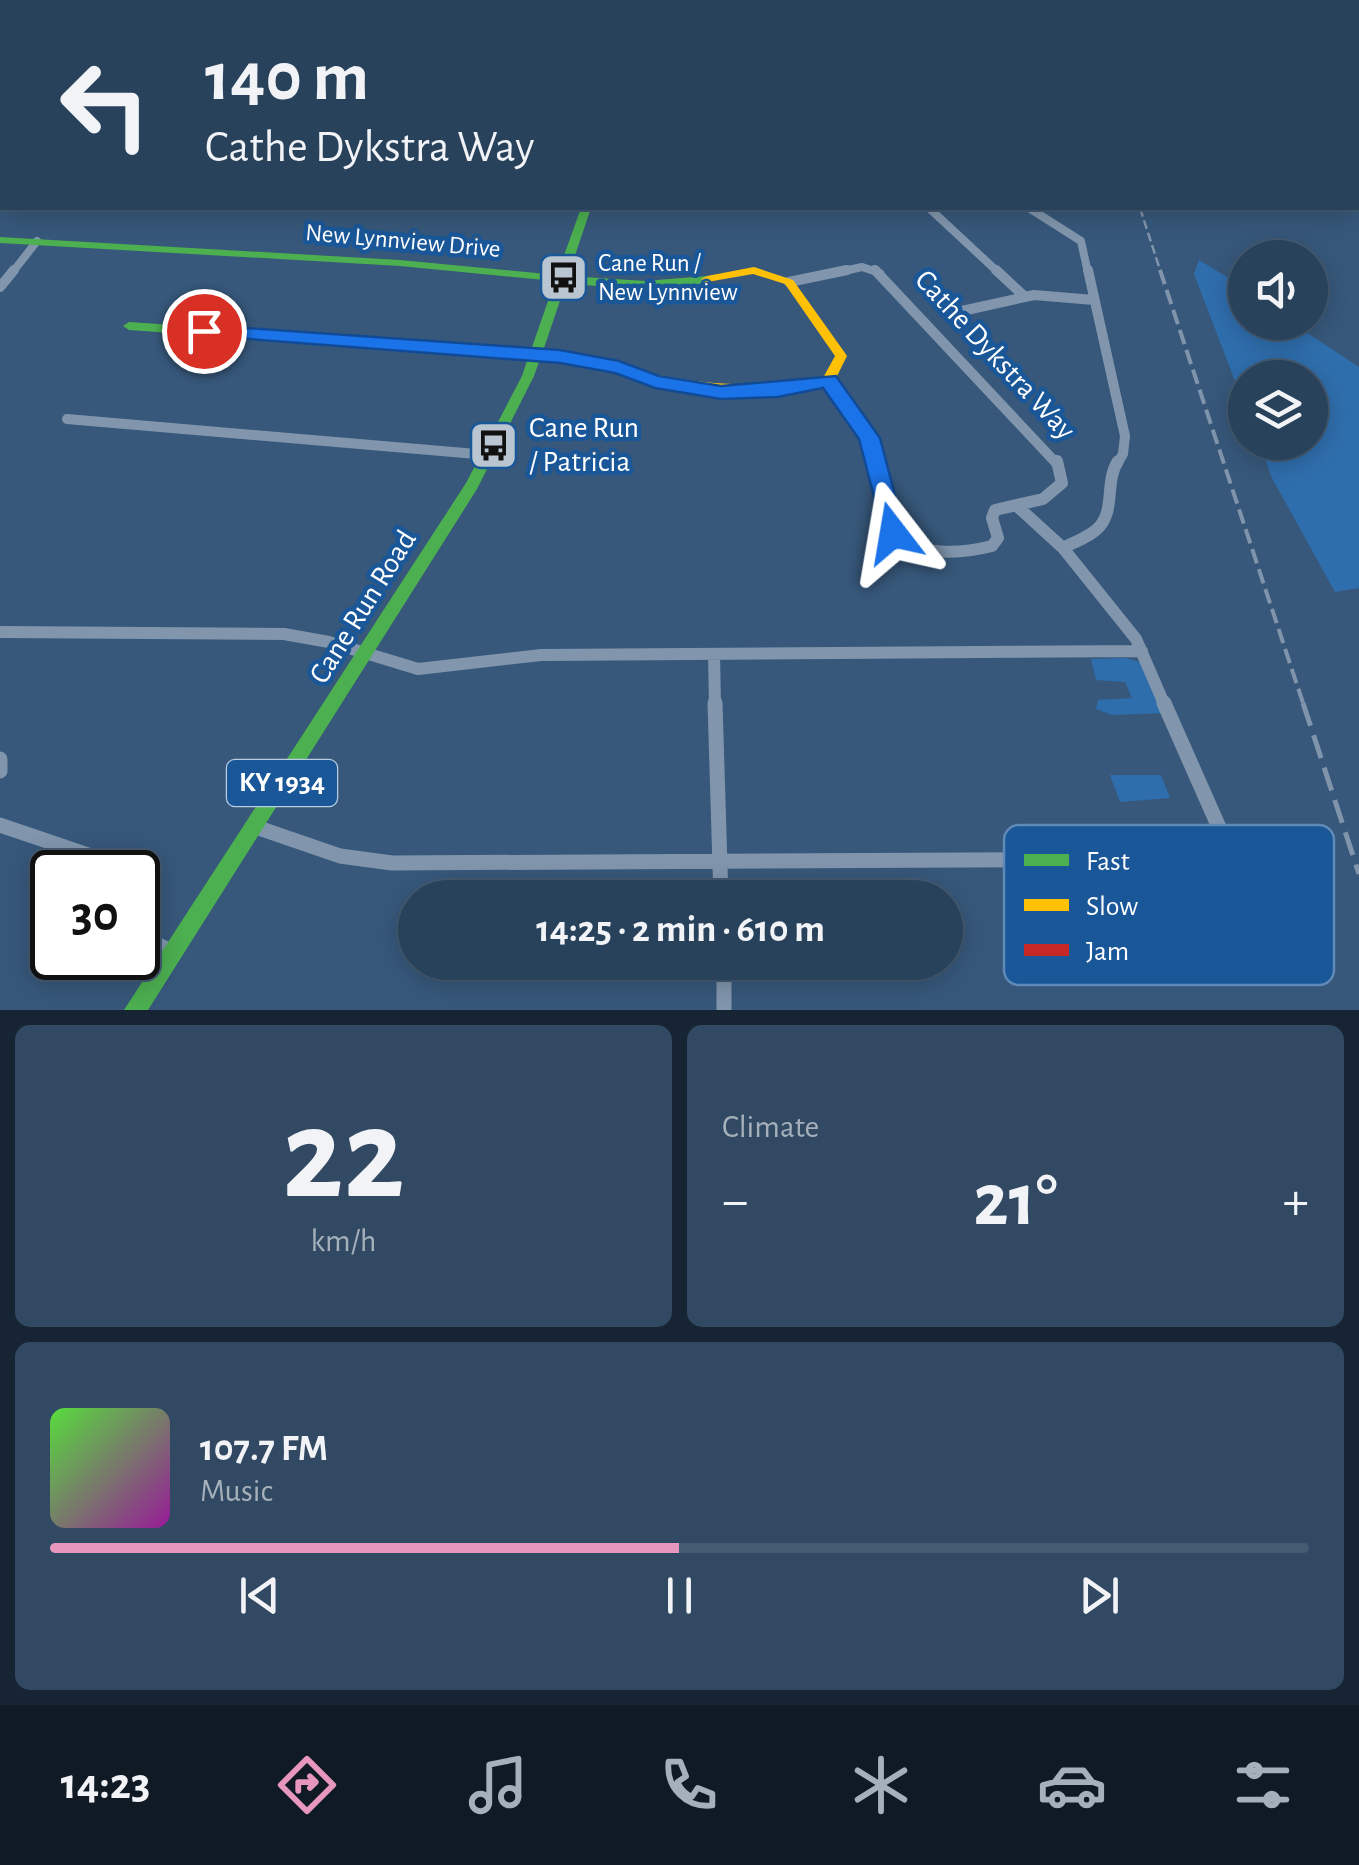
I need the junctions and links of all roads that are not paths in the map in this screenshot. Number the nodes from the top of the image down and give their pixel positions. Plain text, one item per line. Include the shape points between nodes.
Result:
1 (585, 210) edge
2 (931, 210) edge
3 (1032, 210) edge
4 (0, 240) edge
5 (36, 241) junction
6 (562, 281) junction
7 (789, 282) junction
8 (0, 287) edge
9 (1026, 297) junction
10 (1094, 300) junction
11 (962, 311) dead end
12 (128, 326) dead end
13 (536, 354) junction
14 (828, 381) junction
15 (67, 419) dead end
16 (488, 455) junction
17 (1018, 506) junction
18 (1062, 548) junction
19 (0, 632) edge
20 (1142, 652) junction
21 (366, 654) junction
22 (714, 654) junction
23 (0, 759) edge
24 (0, 771) edge
25 (0, 825) edge
26 (1218, 825) edge
27 (254, 826) junction
28 (74, 850) edge
29 (1004, 860) edge
30 (720, 862) junction
31 (720, 880) edge
32 (160, 946) edge
33 (173, 952) junction
34 (724, 980) edge
35 (135, 1010) edge
36 (724, 1010) edge

1 - 6 main road, Cane Run Road / KY 1934
2 - 9 street
3 - 10 street via 1077,236
4 - 5 main road, New Lynnview Drive
5 - 6 main road, New Lynnview Drive via 462,267
5 - 8 street
6 - 7 main road, New Lynnview Drive via 684,282 754,270
6 - 13 main road, Cane Run Road / KY 1934
7 - 14 main road via 840,351
7 - 17 street, Cathe Dykstra Way via 862,267 884,274 1061,468 1057,492
9 - 10 street
9 - 11 street
10 - 18 street via 1126,442 1110,474 1099,528
12 - 13 main road
13 - 14 main road via 721,392
13 - 16 main road, Cane Run Road / KY 1934
14 - 17 street, Cathe Dykstra Way via 869,438 893,533 904,544 986,548 998,538 992,513
15 - 16 street
16 - 21 main road, Cane Run Road / KY 1934
17 - 18 street
18 - 20 street
19 - 21 street via 284,634
20 - 22 street
20 - 26 street
21 - 22 street via 425,669 511,656
21 - 27 main road, Cane Run Road / KY 1934
22 - 30 street
23 - 24 street
25 - 28 street
27 - 30 street via 366,862
27 - 33 main road, Cane Run Road / KY 1934
29 - 30 street
30 - 31 street
32 - 33 street
33 - 35 main road, Cane Run Road / KY 1934
34 - 36 street

